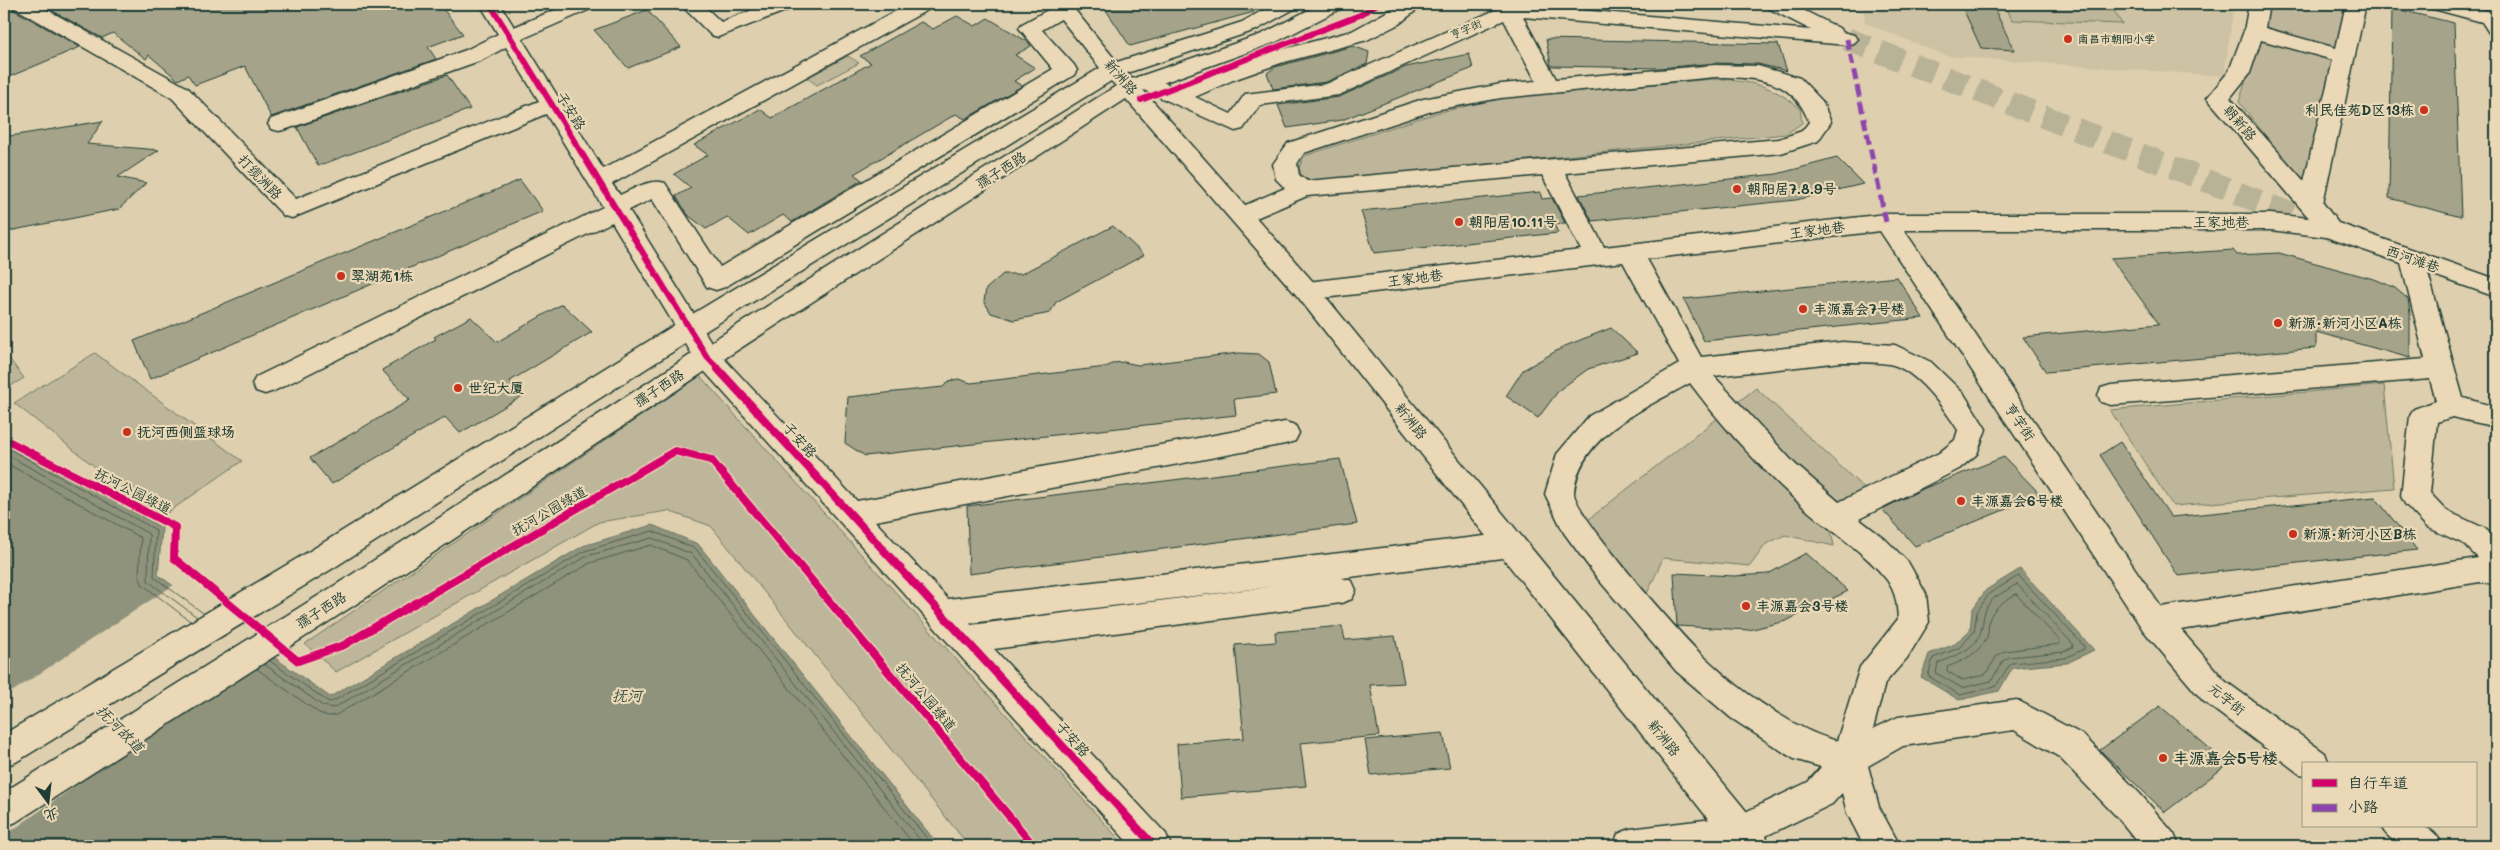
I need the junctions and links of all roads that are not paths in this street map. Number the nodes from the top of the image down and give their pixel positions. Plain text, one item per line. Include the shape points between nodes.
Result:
1 (22, 4) edge
2 (490, 4) edge
3 (586, 4) edge
4 (690, 4) edge
5 (786, 4) edge
6 (924, 4) edge
7 (1289, 4) edge
8 (1335, 4) edge
9 (1414, 4) edge
10 (1774, 4) edge
11 (2259, 4) edge
12 (2356, 4) edge
13 (2437, 4) edge
14 (1067, 6) edge
15 (1509, 10) junction
16 (2496, 29) edge
17 (2254, 31) junction
18 (510, 36) junction
19 (2345, 57) junction
20 (1129, 76) junction
21 (1549, 86) junction
22 (1178, 97) junction
23 (551, 104) junction
24 (280, 124) dead end
25 (918, 160) junction
26 (1550, 167) junction
27 (938, 176) junction
28 (599, 181) junction
29 (1303, 189) junction
30 (2310, 204) junction
31 (616, 208) junction
32 (1242, 216) junction
33 (1886, 222) junction
34 (2329, 229) junction
35 (1631, 253) junction
36 (1597, 257) junction
37 (2412, 259) junction
38 (2496, 288) edge
39 (1307, 291) junction
40 (690, 328) junction
41 (707, 357) junction
42 (1694, 368) junction
43 (2440, 368) junction
44 (265, 384) dead end
45 (2110, 395) dead end
46 (2451, 406) junction
47 (2496, 417) edge
48 (1285, 433) dead end
49 (851, 514) junction
50 (1836, 517) junction
51 (1510, 545) junction
52 (2496, 556) edge
53 (2496, 572) edge
54 (1340, 590) dead end
55 (941, 612) junction
56 (2154, 621) junction
57 (965, 639) junction
58 (4, 751) edge
59 (1848, 759) junction
60 (2310, 762) edge
61 (4, 811) edge
62 (2401, 828) edge
63 (1747, 839) edge
64 (1154, 846) edge
65 (1630, 846) edge
66 (1883, 846) edge
67 (2162, 846) edge
68 (2426, 846) edge

1 - 23 street, 打缆洲路 via 180,93 292,210
2 - 18 street, 子安路
3 - 18 street
4 - 5 street via 718,31
6 - 28 street
7 - 20 street, 孺子西路 via 1249,26
8 - 20 street, 孺子西路 via 1269,38
9 - 22 street via 1392,21 1350,39 1253,64
10 - 15 street, 亨字街 via 1847,39
11 - 17 street, 朝新路
12 - 19 street
13 - 16 street via 2491,18
14 - 20 street, 新洲路
14 - 25 street via 1029,28 1066,70
15 - 21 street
15 - 22 street, 亨字街 via 1331,90 1253,99 1235,124
17 - 19 street
17 - 30 street, 朝新路 via 2239,73 2218,98
18 - 23 street, 子安路
18 - 24 street via 474,55
19 - 30 street
20 - 22 street, 亨字街
20 - 27 street, 孺子西路
20 - 32 street, 新洲路
20 - 41 street, 孺子西路
21 - 26 street via 1715,71 1758,72 1792,84 1814,106 1820,122 1810,136 1782,146
21 - 29 street via 1431,104 1296,148 1285,164 1288,179
23 - 28 street, 子安路
25 - 27 street
25 - 31 street via 716,281 657,188
26 - 29 street
26 - 36 street
27 - 40 street, 孺子西路
28 - 31 street, 子安路
29 - 32 street
30 - 34 street, 朝新路
31 - 40 street, 子安路
31 - 44 street
32 - 39 street, 新洲路
33 - 34 street, 王家地巷 via 2271,222
33 - 35 street, 王家地巷
33 - 56 street, 亨字街
34 - 37 street, 西河滩巷
35 - 36 street, 王家地巷
35 - 42 street
36 - 39 street, 王家地巷
37 - 38 street, 西河滩巷
37 - 43 street
39 - 51 street, 新洲路
40 - 41 street, 子安路
40 - 58 street, 孺子西路 via 324,558
41 - 49 street, 子安路
41 - 61 street, 孺子西路 via 356,588
42 - 50 street via 1714,395 1785,472
42 - 50 street via 1842,352 1895,355 1922,369 1954,400 1972,429 1967,446 1949,461
42 - 59 street via 1599,423 1567,462 1559,494 1574,525 1687,660 1742,708 1806,748
43 - 45 street
43 - 46 street
46 - 47 street
46 - 52 street via 2424,416 2415,496 2437,519 2474,536
48 - 49 street
49 - 55 street, 子安路
50 - 59 street via 1875,548 1897,571 1911,594 1914,622 1871,677
51 - 55 street
51 - 63 street, 新洲路
53 - 56 street via 2480,570
54 - 57 street
55 - 57 street, 子安路
56 - 60 street, 元字街 via 2214,691
57 - 64 street, 子安路
59 - 63 street via 1820,794
59 - 66 street via 1864,813
59 - 67 street via 1898,732 2017,715 2071,746 2130,807
62 - 68 street
63 - 65 street

